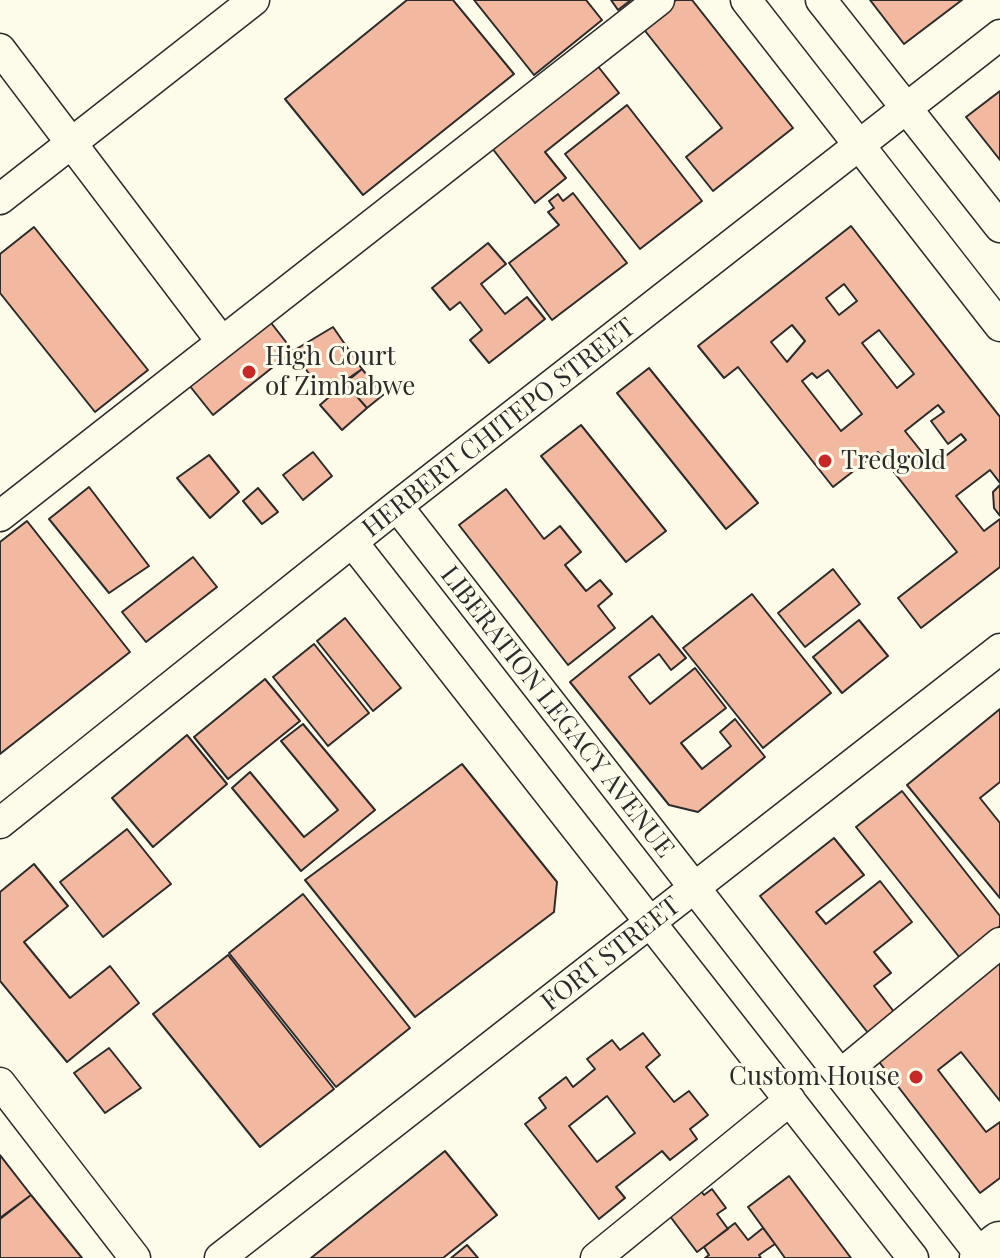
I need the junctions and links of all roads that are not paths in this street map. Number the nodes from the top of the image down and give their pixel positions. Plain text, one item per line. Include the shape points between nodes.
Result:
1 (254, 0) edge
2 (659, 0) edge
3 (746, 0) edge
4 (821, 0) edge
5 (1000, 35) edge
6 (0, 49) edge
7 (907, 108) junction
8 (73, 141) junction
9 (860, 145) junction
10 (0, 199) edge
11 (1000, 227) edge
12 (1000, 326) edge
13 (222, 342) junction
14 (397, 506) junction
15 (0, 516) edge
16 (353, 543) junction
17 (1000, 649) edge
18 (0, 823) edge
19 (695, 889) junction
20 (651, 923) junction
21 (1000, 943) edge
22 (840, 1075) junction
23 (0, 1083) edge
24 (790, 1100) junction
25 (1000, 1244) edge
26 (135, 1258) edge
27 (220, 1258) edge
28 (596, 1258) edge
29 (913, 1258) edge
30 (983, 1258) edge

1 - 8 street
2 - 13 street
3 - 9 street
4 - 7 street
5 - 7 street, HERBERT CHITEPO STREET
6 - 8 street
7 - 9 street, HERBERT CHITEPO STREET
7 - 11 street
8 - 10 street
8 - 13 street
9 - 12 street
9 - 14 street, HERBERT CHITEPO STREET
13 - 15 street
14 - 16 street, HERBERT CHITEPO STREET
14 - 19 street, LIBERATION LEGACY AVENUE
16 - 18 street, HERBERT CHITEPO STREET
16 - 20 street
17 - 19 street, FORT STREET
19 - 20 street, FORT STREET
19 - 22 street, LIBERATION LEGACY AVENUE
20 - 24 street
20 - 27 street, FORT STREET
21 - 22 street
22 - 30 street, LIBERATION LEGACY AVENUE
23 - 26 street
24 - 28 street
24 - 29 street
25 - 30 highway

